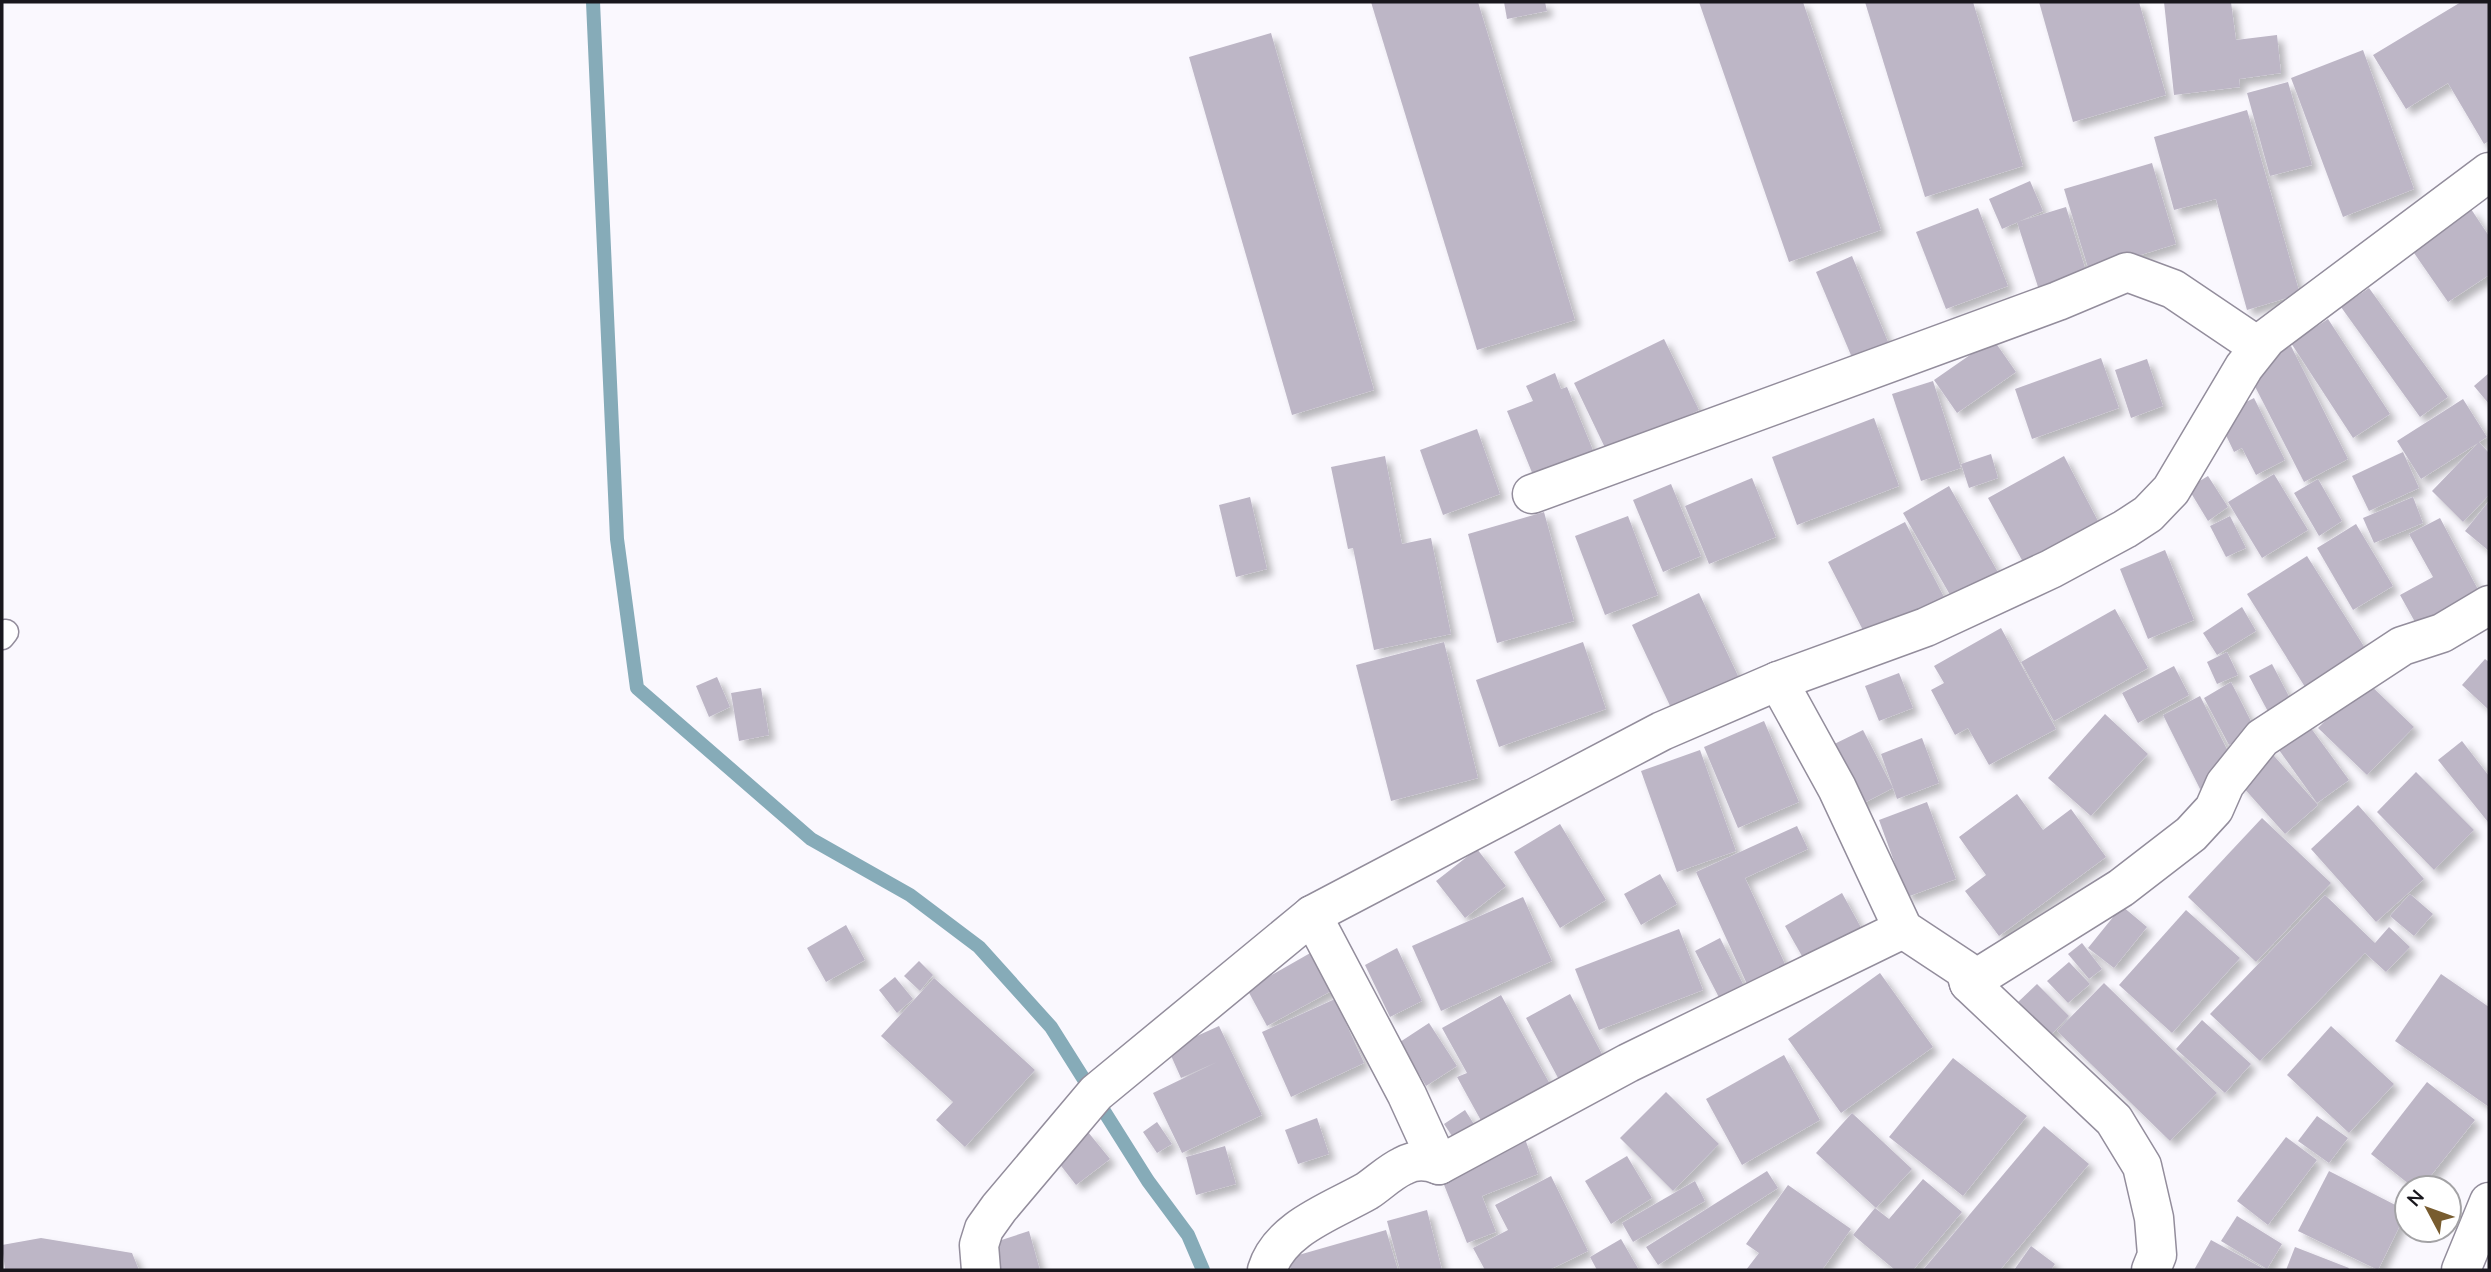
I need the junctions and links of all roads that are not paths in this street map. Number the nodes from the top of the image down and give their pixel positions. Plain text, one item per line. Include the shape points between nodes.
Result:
1 (2489, 173) edge
2 (2259, 347) junction
3 (1532, 494) dead end
4 (2489, 605) edge
5 (1778, 681) junction
6 (1312, 915) junction
7 (1903, 929) junction
8 (1969, 983) junction
9 (1439, 1165) junction
10 (2489, 1202) edge
11 (981, 1270) edge
12 (1267, 1270) edge
13 (2151, 1270) edge
14 (2461, 1270) edge

1 - 2 street
2 - 3 street via 2173,289 2127,272
2 - 5 street via 2171,490 2148,514 2051,569 1939,621
4 - 8 street via 2442,633 2402,646 2262,738 2191,834 2121,888
5 - 6 street via 1581,771
5 - 7 street via 1837,788
6 - 9 street
6 - 11 street via 1096,1094 984,1229 979,1245
7 - 8 street via 1965,970
7 - 9 street via 1628,1063
8 - 13 street via 2114,1120 2142,1166 2154,1218 2157,1255
9 - 12 street via 1426,1160 1404,1165 1304,1225 1271,1258
10 - 14 street

